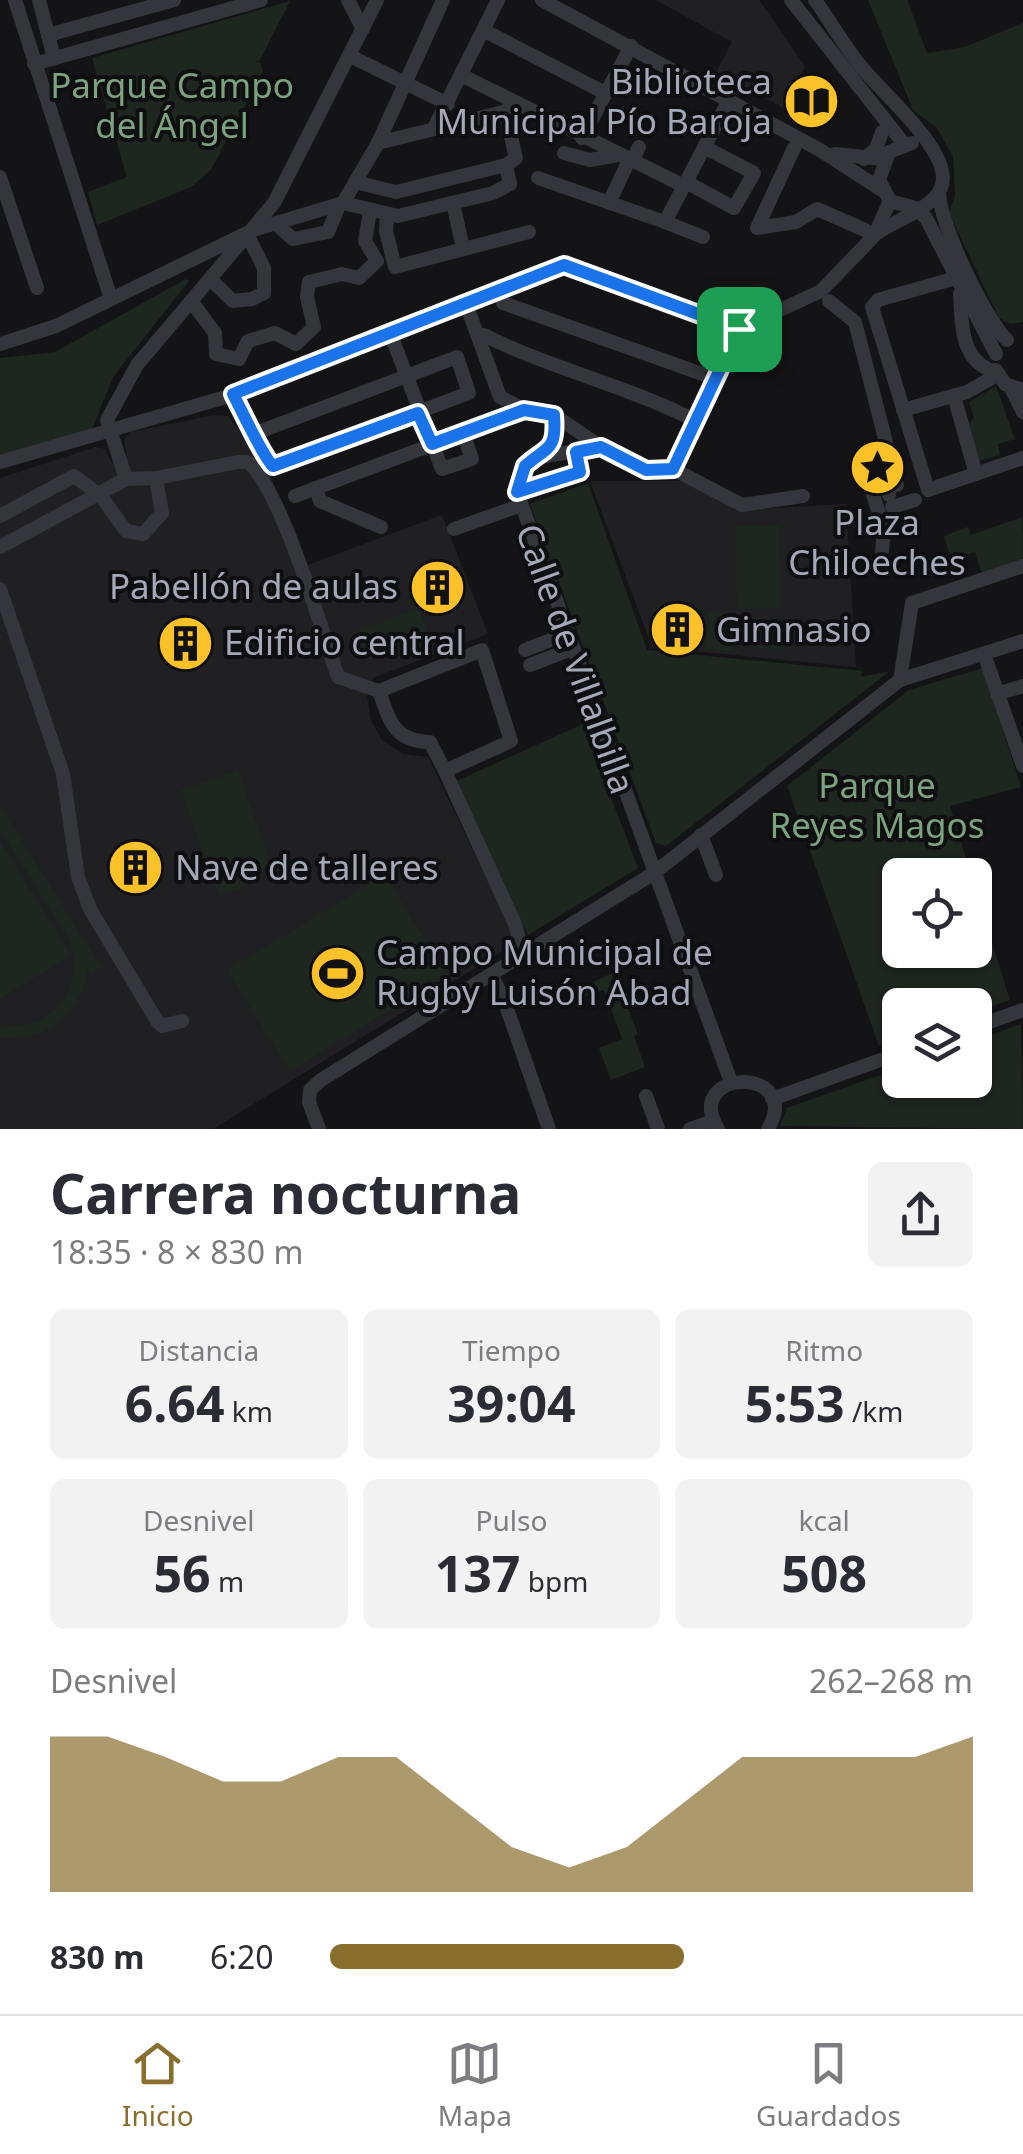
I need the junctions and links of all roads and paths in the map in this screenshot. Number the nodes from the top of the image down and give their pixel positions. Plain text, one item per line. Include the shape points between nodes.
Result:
1 (15, 0) edge
2 (38, 0) edge
3 (174, 0) edge
4 (261, 0) edge
5 (348, 0) edge
6 (377, 0) edge
7 (443, 0) edge
8 (498, 0) edge
9 (542, 0) edge
10 (791, 0) edge
11 (816, 0) edge
12 (363, 28) junction
13 (485, 31) junction
14 (48, 36) junction
15 (631, 46) junction
16 (350, 56) junction
17 (54, 58) junction
18 (34, 64) junction
19 (463, 76) junction
20 (404, 82) junction
21 (605, 92) junction
22 (730, 100) junction
23 (448, 104) junction
24 (510, 107) junction
25 (906, 116) junction
26 (434, 128) junction
27 (886, 129) junction
28 (582, 138) junction
29 (378, 143) junction
30 (904, 144) junction
31 (639, 147) dead end
32 (704, 147) junction
33 (794, 148) dead end
34 (820, 150) junction
35 (931, 150) junction
36 (564, 153) dead end
37 (886, 156) junction
38 (626, 159) junction
39 (864, 159) junction
40 (511, 162) junction
41 (0, 176) edge
42 (538, 178) dead end
43 (355, 182) junction
44 (685, 184) junction
45 (939, 193) junction
46 (886, 196) junction
47 (453, 203) junction
48 (609, 203) junction
49 (341, 204) junction
50 (914, 208) junction
51 (370, 212) junction
52 (387, 216) junction
53 (665, 222) junction
54 (275, 223) junction
55 (530, 232) dead end
56 (251, 233) junction
57 (870, 233) junction
58 (704, 238) dead end
59 (463, 248) junction
60 (186, 263) junction
61 (207, 282) junction
62 (958, 282) junction
63 (37, 288) dead end
64 (111, 299) junction
65 (191, 301) junction
66 (829, 301) dead end
67 (503, 303) dead end
68 (466, 304) junction
69 (739, 329) junction
70 (391, 335) junction
71 (484, 335) dead end
72 (1015, 338) edge
73 (0, 344) edge
74 (996, 354) junction
75 (997, 373) junction
76 (706, 374) dead end
77 (405, 375) junction
78 (1017, 389) edge
79 (233, 394) junction
80 (954, 396) junction
81 (524, 410) junction
82 (903, 410) junction
83 (1023, 412) edge
84 (418, 413) junction
85 (554, 415) junction
86 (686, 416) dead end
87 (108, 432) junction
88 (256, 433) junction
89 (463, 433) junction
90 (432, 444) junction
91 (601, 447) junction
92 (576, 452) junction
93 (546, 456) junction
94 (1023, 458) edge
95 (0, 462) edge
96 (673, 469) junction
97 (976, 474) junction
98 (156, 478) junction
99 (868, 478) dead end
100 (126, 479) junction
101 (316, 488) junction
102 (101, 496) junction
103 (295, 496) dead end
104 (804, 496) dead end
105 (518, 499) junction
106 (915, 500) dead end
107 (0, 516) edge
108 (381, 527) dead end
109 (454, 529) dead end
110 (0, 548) edge
111 (882, 551) dead end
112 (1023, 566) edge
113 (0, 589) edge
114 (1023, 641) edge
115 (569, 642) junction
116 (984, 654) junction
117 (527, 657) dead end
118 (900, 680) junction
119 (1023, 686) edge
120 (378, 690) junction
121 (998, 694) junction
122 (1023, 766) edge
123 (445, 771) junction
124 (701, 836) junction
125 (654, 872) junction
126 (716, 874) dead end
127 (523, 953) junction
128 (491, 975) junction
129 (1023, 1010) edge
130 (182, 1021) dead end
131 (992, 1021) edge
132 (882, 1059) edge
133 (731, 1082) junction
134 (646, 1096) dead end
135 (772, 1100) junction
136 (715, 1125) edge
137 (319, 1129) edge
138 (550, 1129) edge
139 (658, 1129) edge
140 (690, 1129) edge
141 (768, 1129) edge

1 - 18 street
2 - 14 street
3 - 14 street
4 - 17 street
5 - 12 street
6 - 12 street
7 - 20 street
8 - 13 street
9 - 15 street
10 - 27 street
11 - 25 street via 859,65
12 - 16 street
13 - 19 street
13 - 21 street
14 - 17 street
15 - 21 street
15 - 22 street
16 - 20 street
16 - 56 street via 274,203
17 - 18 street
18 - 64 street
19 - 23 street
19 - 24 street
20 - 23 street
20 - 29 street
21 - 28 street
22 - 32 street
22 - 34 street
23 - 26 street
24 - 26 street
24 - 28 street
24 - 40 street
25 - 27 street
25 - 35 street
26 - 29 street
27 - 30 street
27 - 37 street
27 - 39 street
28 - 38 street
29 - 43 street
30 - 35 street
30 - 37 street
31 - 38 street
32 - 44 street
32 - 44 street via 754,173 734,208
33 - 57 street via 757,228 796,222 817,209
34 - 39 street
34 - 46 street
35 - 45 street via 942,166
36 - 38 street
37 - 39 street
37 - 46 street via 879,180
38 - 44 street
38 - 48 street
40 - 43 street via 396,192
40 - 47 street via 508,188
41 - 63 street
42 - 48 street
43 - 49 street
44 - 53 street
45 - 50 street
45 - 72 street via 994,327
46 - 50 street
46 - 57 street
47 - 52 street
47 - 59 street
48 - 53 street
49 - 51 street
49 - 54 street
49 - 54 street via 328,232 292,239
50 - 57 street
50 - 62 street via 926,218
51 - 52 street
51 - 65 street via 365,240 376,261 359,278 342,274 309,282 314,327 296,344 275,334 248,341 239,359 216,354 215,333
52 - 59 street via 395,266
53 - 58 street
54 - 56 street
55 - 59 street
56 - 60 street
56 - 61 street
56 - 61 street via 266,277 264,292 233,300
57 - 69 street via 820,292
60 - 61 street
60 - 64 street
61 - 65 street
62 - 74 street
62 - 75 street via 965,341 976,363
62 - 82 street via 878,300 872,308
64 - 73 street
65 - 87 street via 138,366 107,420
66 - 106 street via 855,322 897,485 887,487 891,501
67 - 76 street
68 - 69 street via 564,265
68 - 70 street
68 - 81 street via 500,397
69 - 96 street
70 - 77 street
70 - 79 street
71 - 86 street
72 - 74 street
74 - 75 street
75 - 78 street
75 - 80 street
77 - 84 street
77 - 84 street via 457,357 469,393
77 - 88 street
78 - 83 street
79 - 87 street
79 - 88 street
80 - 82 street
80 - 97 street
81 - 85 street
81 - 89 street
82 - 97 street via 928,490
84 - 88 street via 273,466
84 - 90 street
85 - 91 street
85 - 93 street via 556,435
87 - 95 street
87 - 100 street
89 - 90 street
89 - 90 street via 472,459 442,469
90 - 101 street
91 - 92 street
91 - 96 street via 646,470
92 - 93 street
92 - 105 street via 580,472
93 - 105 street, Calle de Villalbilla via 525,466
94 - 97 street
96 - 104 street via 742,504
98 - 100 street
98 - 102 street via 162,513 143,534 126,532
98 - 120 street via 238,462 258,470 338,677
99 - 111 street via 884,530
100 - 102 street
101 - 103 street
101 - 108 street via 320,501
102 - 107 street via 74,476
102 - 110 street
105 - 109 street
105 - 115 street, Calle de Villalbilla
112 - 118 street via 912,603
113 - 130 street via 63,774 78,878 90,909 157,1021
114 - 116 street
115 - 117 street
115 - 125 street, Calle de Villalbilla
116 - 118 street
116 - 121 street
118 - 124 street
119 - 121 street
120 - 123 street via 393,730 411,742 430,742
120 - 123 street via 482,650 510,740
121 - 122 street
123 - 127 street
124 - 125 street
124 - 126 street
125 - 127 street
125 - 133 street, Calle de Villalbilla
127 - 128 street
128 - 137 street via 321,1080 309,1102
128 - 138 street
129 - 131 street
132 - 135 street
133 - 135 street via 755,1082
133 - 136 street via 714,1098
134 - 139 street
135 - 141 street
136 - 140 street

